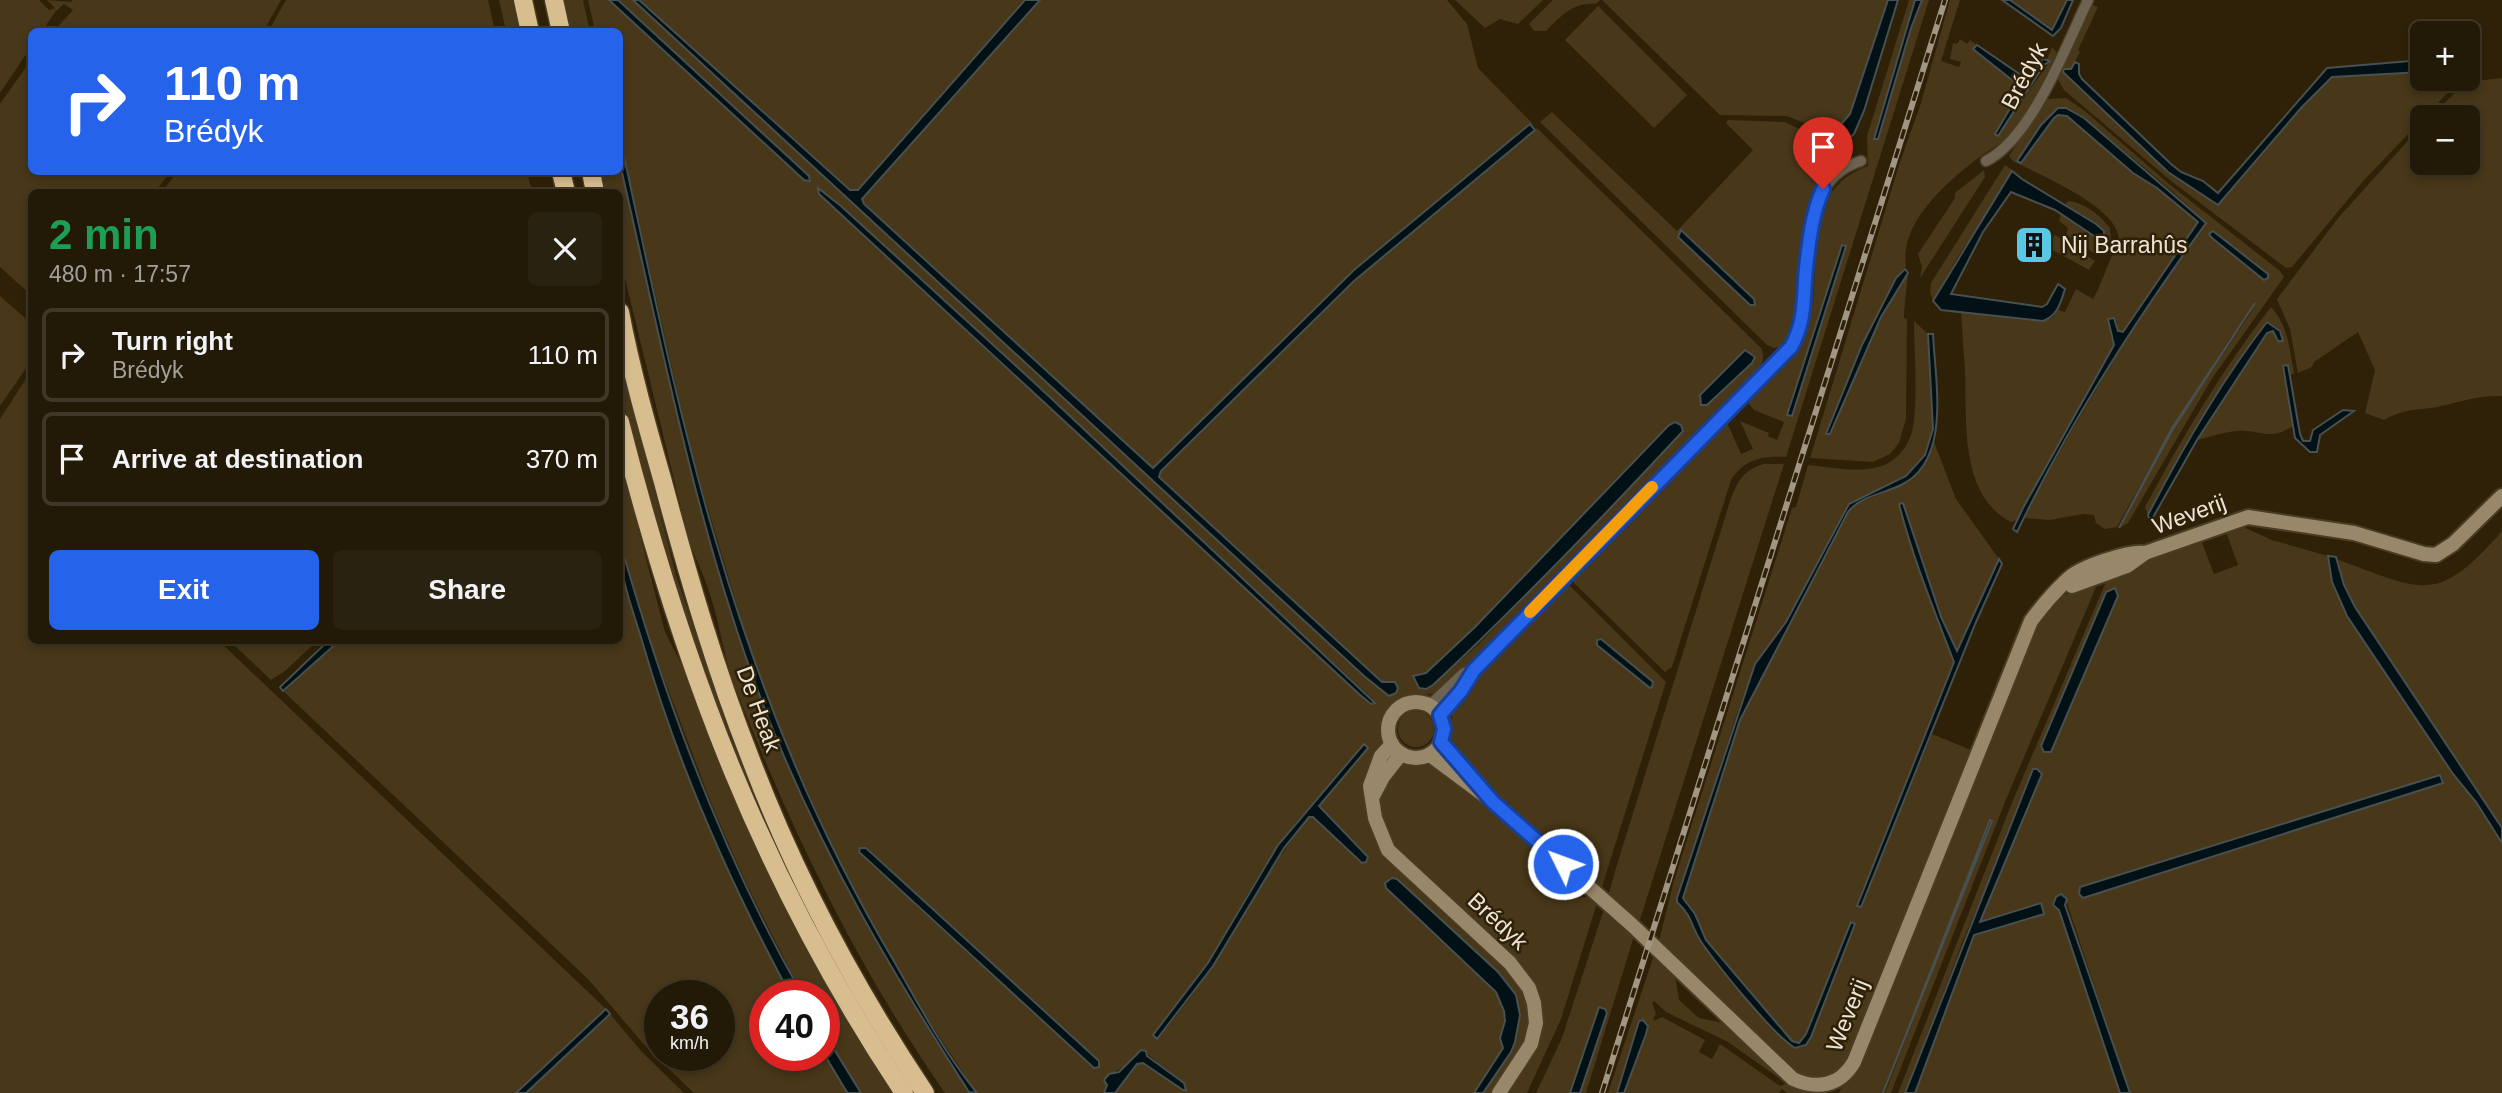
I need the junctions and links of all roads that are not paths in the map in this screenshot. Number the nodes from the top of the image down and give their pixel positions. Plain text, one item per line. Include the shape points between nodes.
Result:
1 (523, 0) edge
2 (554, 0) edge
3 (2088, 0) edge
4 (529, 28) edge
5 (560, 28) edge
6 (1861, 161) dead end
7 (1986, 161) dead end
8 (623, 329) edge
9 (623, 433) edge
10 (2502, 496) edge
11 (1435, 710) junction
12 (1441, 742) junction
13 (1396, 749) junction
14 (1430, 755) junction
15 (1493, 802) junction
16 (918, 1089) edge
17 (1499, 1093) edge

1 - 4 highway
2 - 5 highway
3 - 7 street, Brédyk via 2033,112 2010,144
6 - 11 street via 1829,179 1819,199 1806,270 1803,320 1791,347 1474,670 1466,685
8 - 16 highway, De Heak via 676,531 751,762 827,925
9 - 16 highway, De Heak via 674,614 731,772 803,926 874,1048
10 - 15 street, Weverij via 2436,555 2354,533 2248,517 2078,573 2031,621 1854,1062 1841,1078 1827,1084 1793,1079 1632,925
11 - 12 street via 1444,729
11 - 13 street via 1410,702 1395,711 1388,727
12 - 14 street
12 - 15 street, Weverij
13 - 14 street via 1416,758
13 - 17 street, Brédyk via 1374,770 1370,786 1375,818 1388,850 1510,963 1530,988 1536,1023 1531,1044
14 - 15 street, Weverij

